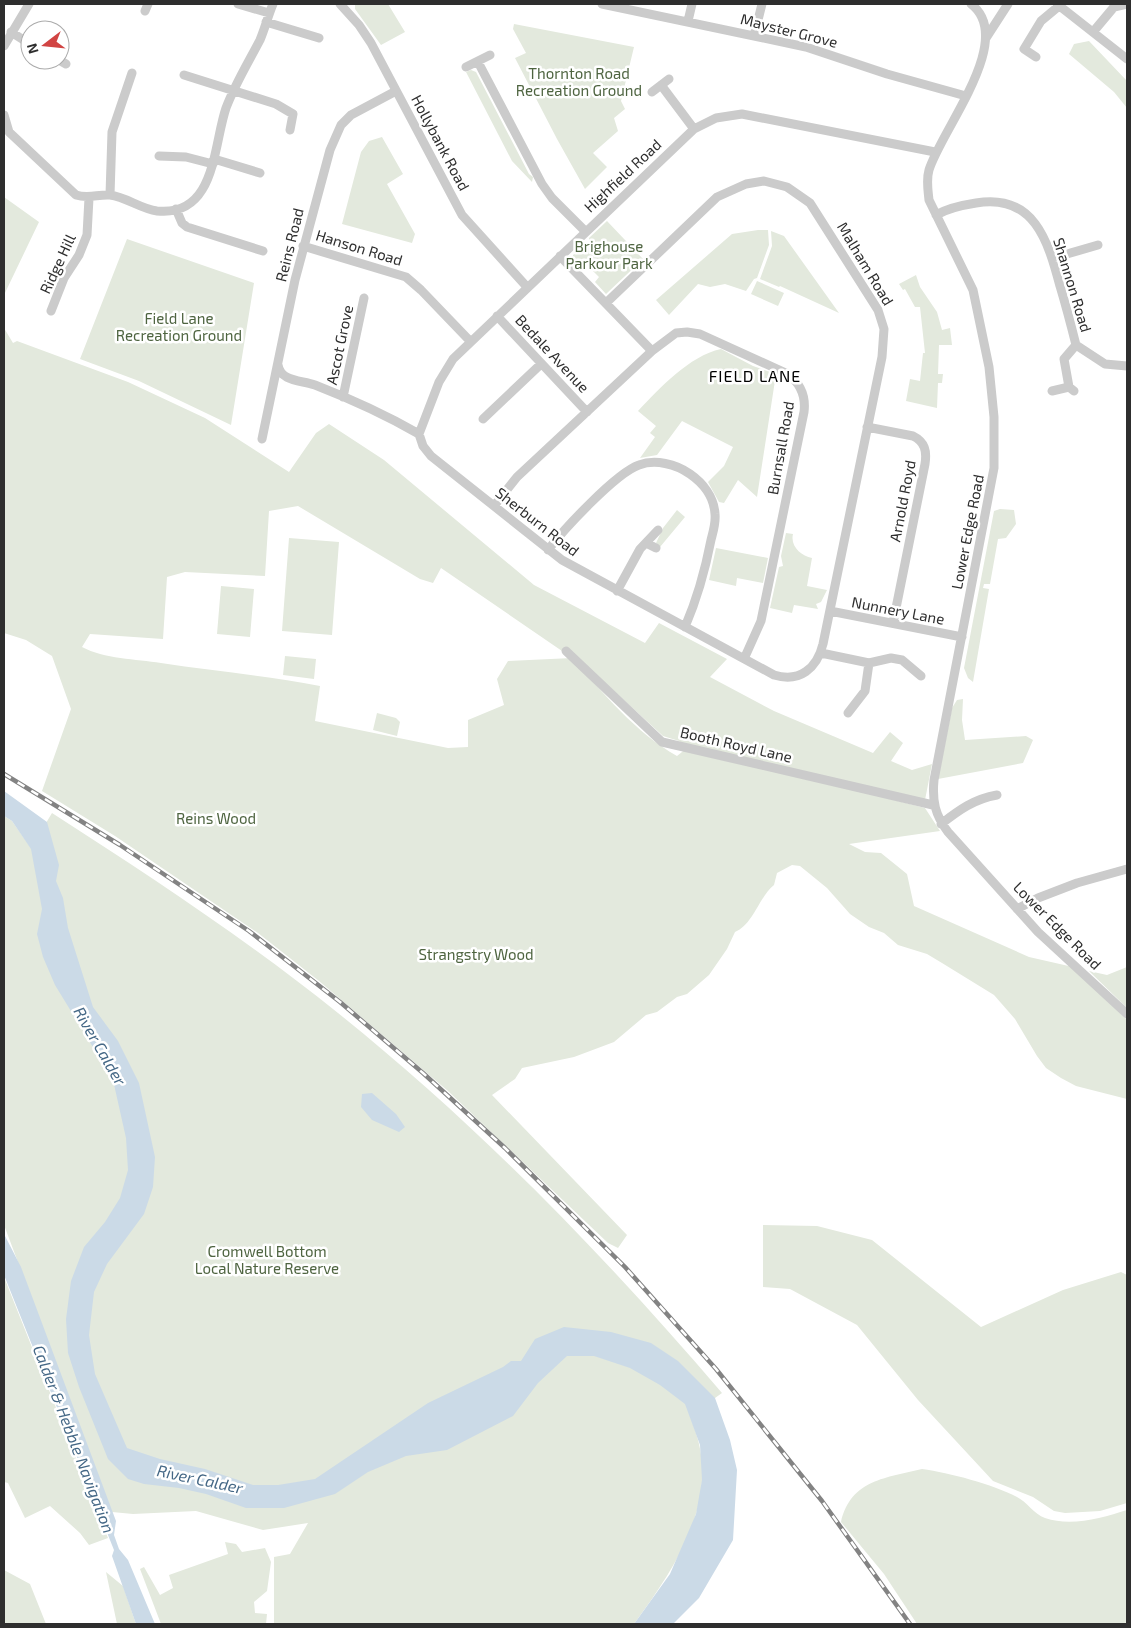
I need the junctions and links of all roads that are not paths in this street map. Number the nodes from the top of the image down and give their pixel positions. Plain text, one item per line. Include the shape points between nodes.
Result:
1 (29, 4) edge
2 (238, 4) edge
3 (273, 4) edge
4 (602, 4) edge
5 (692, 4) edge
6 (762, 4) edge
7 (971, 4) edge
8 (1008, 4) edge
9 (1127, 4) edge
10 (344, 5) edge
11 (1058, 5) edge
12 (269, 13) junction
13 (266, 22) junction
14 (688, 22) junction
15 (12, 32) junction
16 (1093, 32) junction
17 (754, 36) junction
18 (20, 37) edge
19 (320, 38) dead end
20 (986, 38) junction
21 (4, 46) edge
22 (490, 55) dead end
23 (1036, 57) dead end
24 (1127, 59) edge
25 (478, 62) junction
26 (466, 67) dead end
27 (132, 72) dead end
28 (184, 75) dead end
29 (669, 79) dead end
30 (661, 85) junction
31 (234, 89) junction
32 (396, 91) junction
33 (652, 92) dead end
34 (966, 96) junction
35 (4, 115) edge
36 (694, 129) junction
37 (290, 130) dead end
38 (935, 152) junction
39 (158, 156) dead end
40 (214, 161) junction
41 (260, 173) dead end
42 (110, 195) junction
43 (89, 198) junction
44 (176, 209) junction
45 (936, 215) junction
46 (585, 231) junction
47 (1098, 245) dead end
48 (303, 246) junction
49 (263, 251) dead end
50 (560, 256) junction
51 (1053, 258) junction
52 (526, 287) junction
53 (364, 298) dead end
54 (606, 303) junction
55 (51, 311) dead end
56 (496, 316) junction
57 (470, 341) junction
58 (1076, 345) junction
59 (652, 351) junction
60 (541, 364) junction
61 (278, 365) junction
62 (1127, 366) edge
63 (1052, 391) dead end
64 (343, 397) junction
65 (587, 412) junction
66 (482, 419) dead end
67 (867, 427) junction
68 (419, 434) junction
69 (262, 439) dead end
70 (494, 506) junction
71 (658, 530) dead end
72 (646, 542) junction
73 (656, 548) dead end
74 (548, 550) junction
75 (617, 591) junction
76 (830, 612) junction
77 (893, 623) junction
78 (685, 627) junction
79 (962, 637) junction
80 (566, 651) dead end
81 (821, 653) junction
82 (744, 659) junction
83 (869, 663) junction
84 (921, 676) dead end
85 (848, 713) dead end
86 (997, 795) dead end
87 (934, 805) junction
88 (941, 824) junction
89 (1127, 869) edge
90 (1017, 908) junction
91 (1127, 1014) edge

1 - 15 street
2 - 12 street
3 - 12 street
4 - 14 street, Mayster Grove
5 - 14 street
6 - 17 street
7 - 20 street via 984,22
8 - 20 street
9 - 16 street via 1114,7
10 - 32 street, Hollybank Road via 371,43
11 - 16 street
11 - 23 street via 1041,21 1024,49
12 - 13 street
13 - 19 street
13 - 31 street
14 - 17 street, Mayster Grove
15 - 18 street
15 - 21 street
16 - 24 street
17 - 34 street, Mayster Grove via 806,47
20 - 34 street, Lower Edge Road via 980,64
22 - 25 street
25 - 26 street
25 - 46 street via 542,184
27 - 42 street via 112,132
28 - 31 street
29 - 30 street
30 - 33 street
30 - 36 street
31 - 37 street via 276,104 293,114
31 - 40 street via 220,129
32 - 48 street, Reins Road via 356,112 341,125 330,150
32 - 52 street, Hollybank Road via 462,215
34 - 38 street, Lower Edge Road
35 - 43 street via 10,134 71,191
36 - 38 street, Highfield Road via 716,118 742,114
36 - 46 street, Highfield Road
38 - 45 street, Lower Edge Road via 927,189
39 - 40 street
40 - 41 street
40 - 44 street via 208,182 200,194
42 - 43 street
42 - 44 street via 146,209
43 - 55 street, Ridge Hill via 84,242 64,278
44 - 49 street via 182,223 188,227
45 - 51 street, Shannon Road via 978,202 1016,206 1035,222
45 - 79 street, Lower Edge Road via 973,290 994,417 994,468
46 - 50 street, Highfield Road
47 - 51 street
48 - 57 street, Hanson Road via 406,277
48 - 61 street, Reins Road
50 - 52 street, Highfield Road
50 - 54 street
51 - 58 street, Shannon Road
52 - 56 street, Highfield Road
53 - 64 street, Ascot Grove
54 - 59 street
54 - 67 street, Malham Road via 724,193 755,182 787,187 803,196 814,208 882,319 884,342
56 - 57 street, Highfield Road
56 - 60 street, Bedale Avenue
57 - 68 street, Highfield Road via 443,372
58 - 62 street via 1105,364
58 - 63 street via 1064,359 1072,389
59 - 65 street, Burnsall Road
59 - 82 street, Burnsall Road via 676,333 700,334 788,374 797,381 805,402 761,621
60 - 65 street, Bedale Avenue
60 - 66 street
61 - 64 street via 285,377
61 - 69 street, Reins Road
64 - 68 street via 388,416
65 - 70 street, Burnsall Road via 517,477
67 - 76 street, Malham Road
67 - 77 street, Arnold Royd via 913,436 926,450
68 - 70 street, Sherburn Road via 431,456
70 - 74 street, Sherburn Road
71 - 72 street
72 - 73 street
72 - 75 street
74 - 75 street, Sherburn Road
74 - 78 street via 565,527 629,470 651,463 669,464 685,470 705,488 713,505 715,520 699,595
75 - 78 street, Sherburn Road
76 - 77 street, Nunnery Lane
76 - 81 street, Malham Road
77 - 79 street, Nunnery Lane
78 - 82 street, Sherburn Road
79 - 87 street, Lower Edge Road via 934,780
80 - 87 street, Booth Royd Lane via 662,742
81 - 82 street, Sherburn Road via 810,670 790,677 774,675
81 - 83 street
83 - 84 street via 891,658 902,660
83 - 85 street via 865,690
86 - 88 street via 974,801
87 - 88 street, Lower Edge Road
88 - 90 street, Lower Edge Road
89 - 90 street via 1077,883
90 - 91 street, Lower Edge Road via 1038,932

